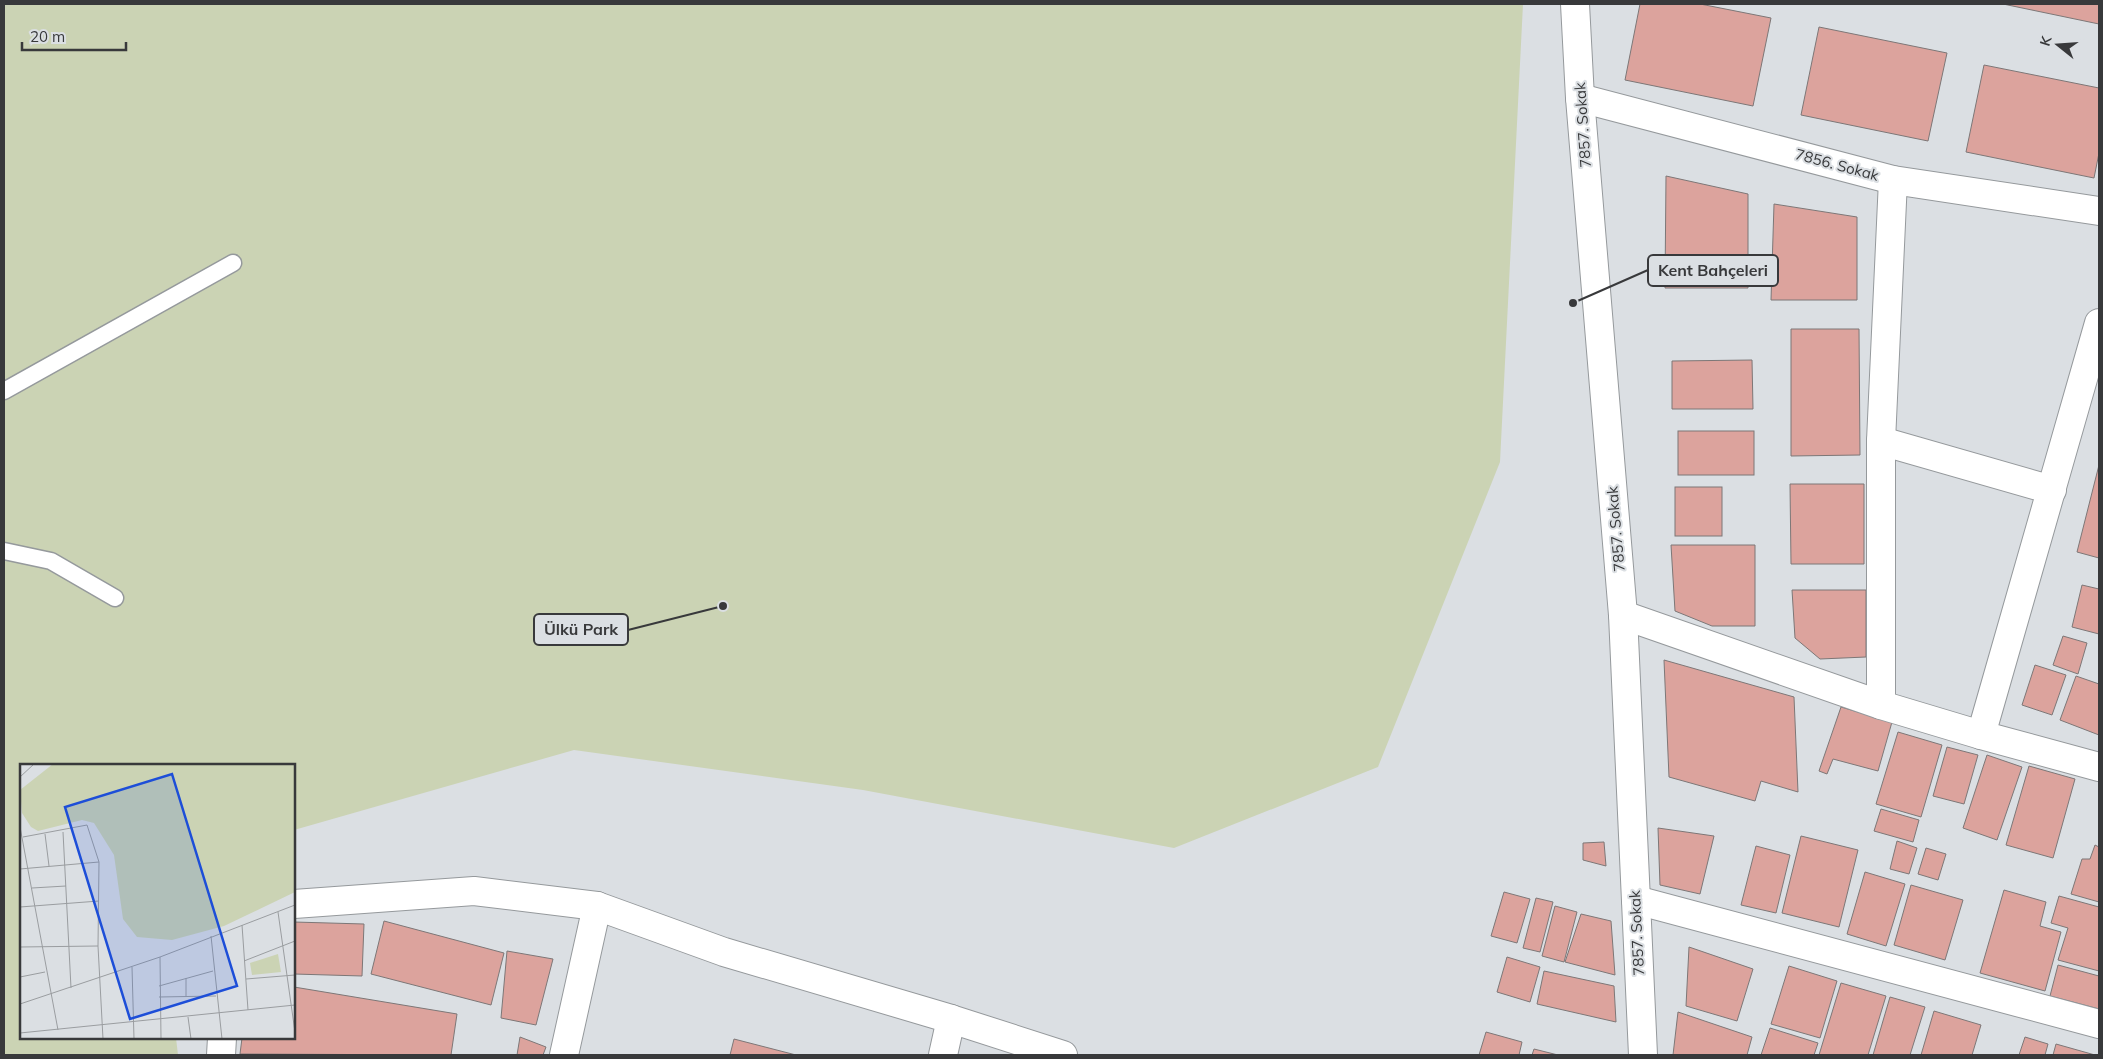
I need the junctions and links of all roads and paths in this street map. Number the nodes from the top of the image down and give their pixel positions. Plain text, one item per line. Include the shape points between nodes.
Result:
1 (1575, 4) edge
2 (1580, 98) junction
3 (1893, 180) junction
4 (2099, 212) edge
5 (232, 262) dead end
6 (2099, 323) edge
7 (4, 390) edge
8 (1882, 441) junction
9 (2052, 490) junction
10 (4, 551) edge
11 (115, 598) dead end
12 (1623, 615) junction
13 (1881, 705) junction
14 (1981, 735) junction
15 (2099, 767) edge
16 (1636, 900) junction
17 (295, 904) edge
18 (597, 906) junction
19 (951, 1019) junction
20 (2099, 1024) edge
21 (222, 1039) edge
22 (221, 1055) edge
23 (564, 1055) edge
24 (943, 1055) edge
25 (1063, 1055) edge
26 (1643, 1055) edge

1 - 2 street, 7857. Sokak
2 - 3 street, 7856. Sokak
2 - 12 street, 7857. Sokak
3 - 4 street, 7856. Sokak
3 - 8 street
5 - 7 lane
6 - 9 street
8 - 9 street
8 - 13 street
9 - 14 street
10 - 11 lane via 51,561
12 - 13 street
12 - 16 street, 7857. Sokak
13 - 14 street
14 - 15 street
16 - 20 street
16 - 26 street, 7857. Sokak
17 - 18 street via 474,891
18 - 19 street via 724,952
18 - 23 street
19 - 24 street
19 - 25 street
21 - 22 street

